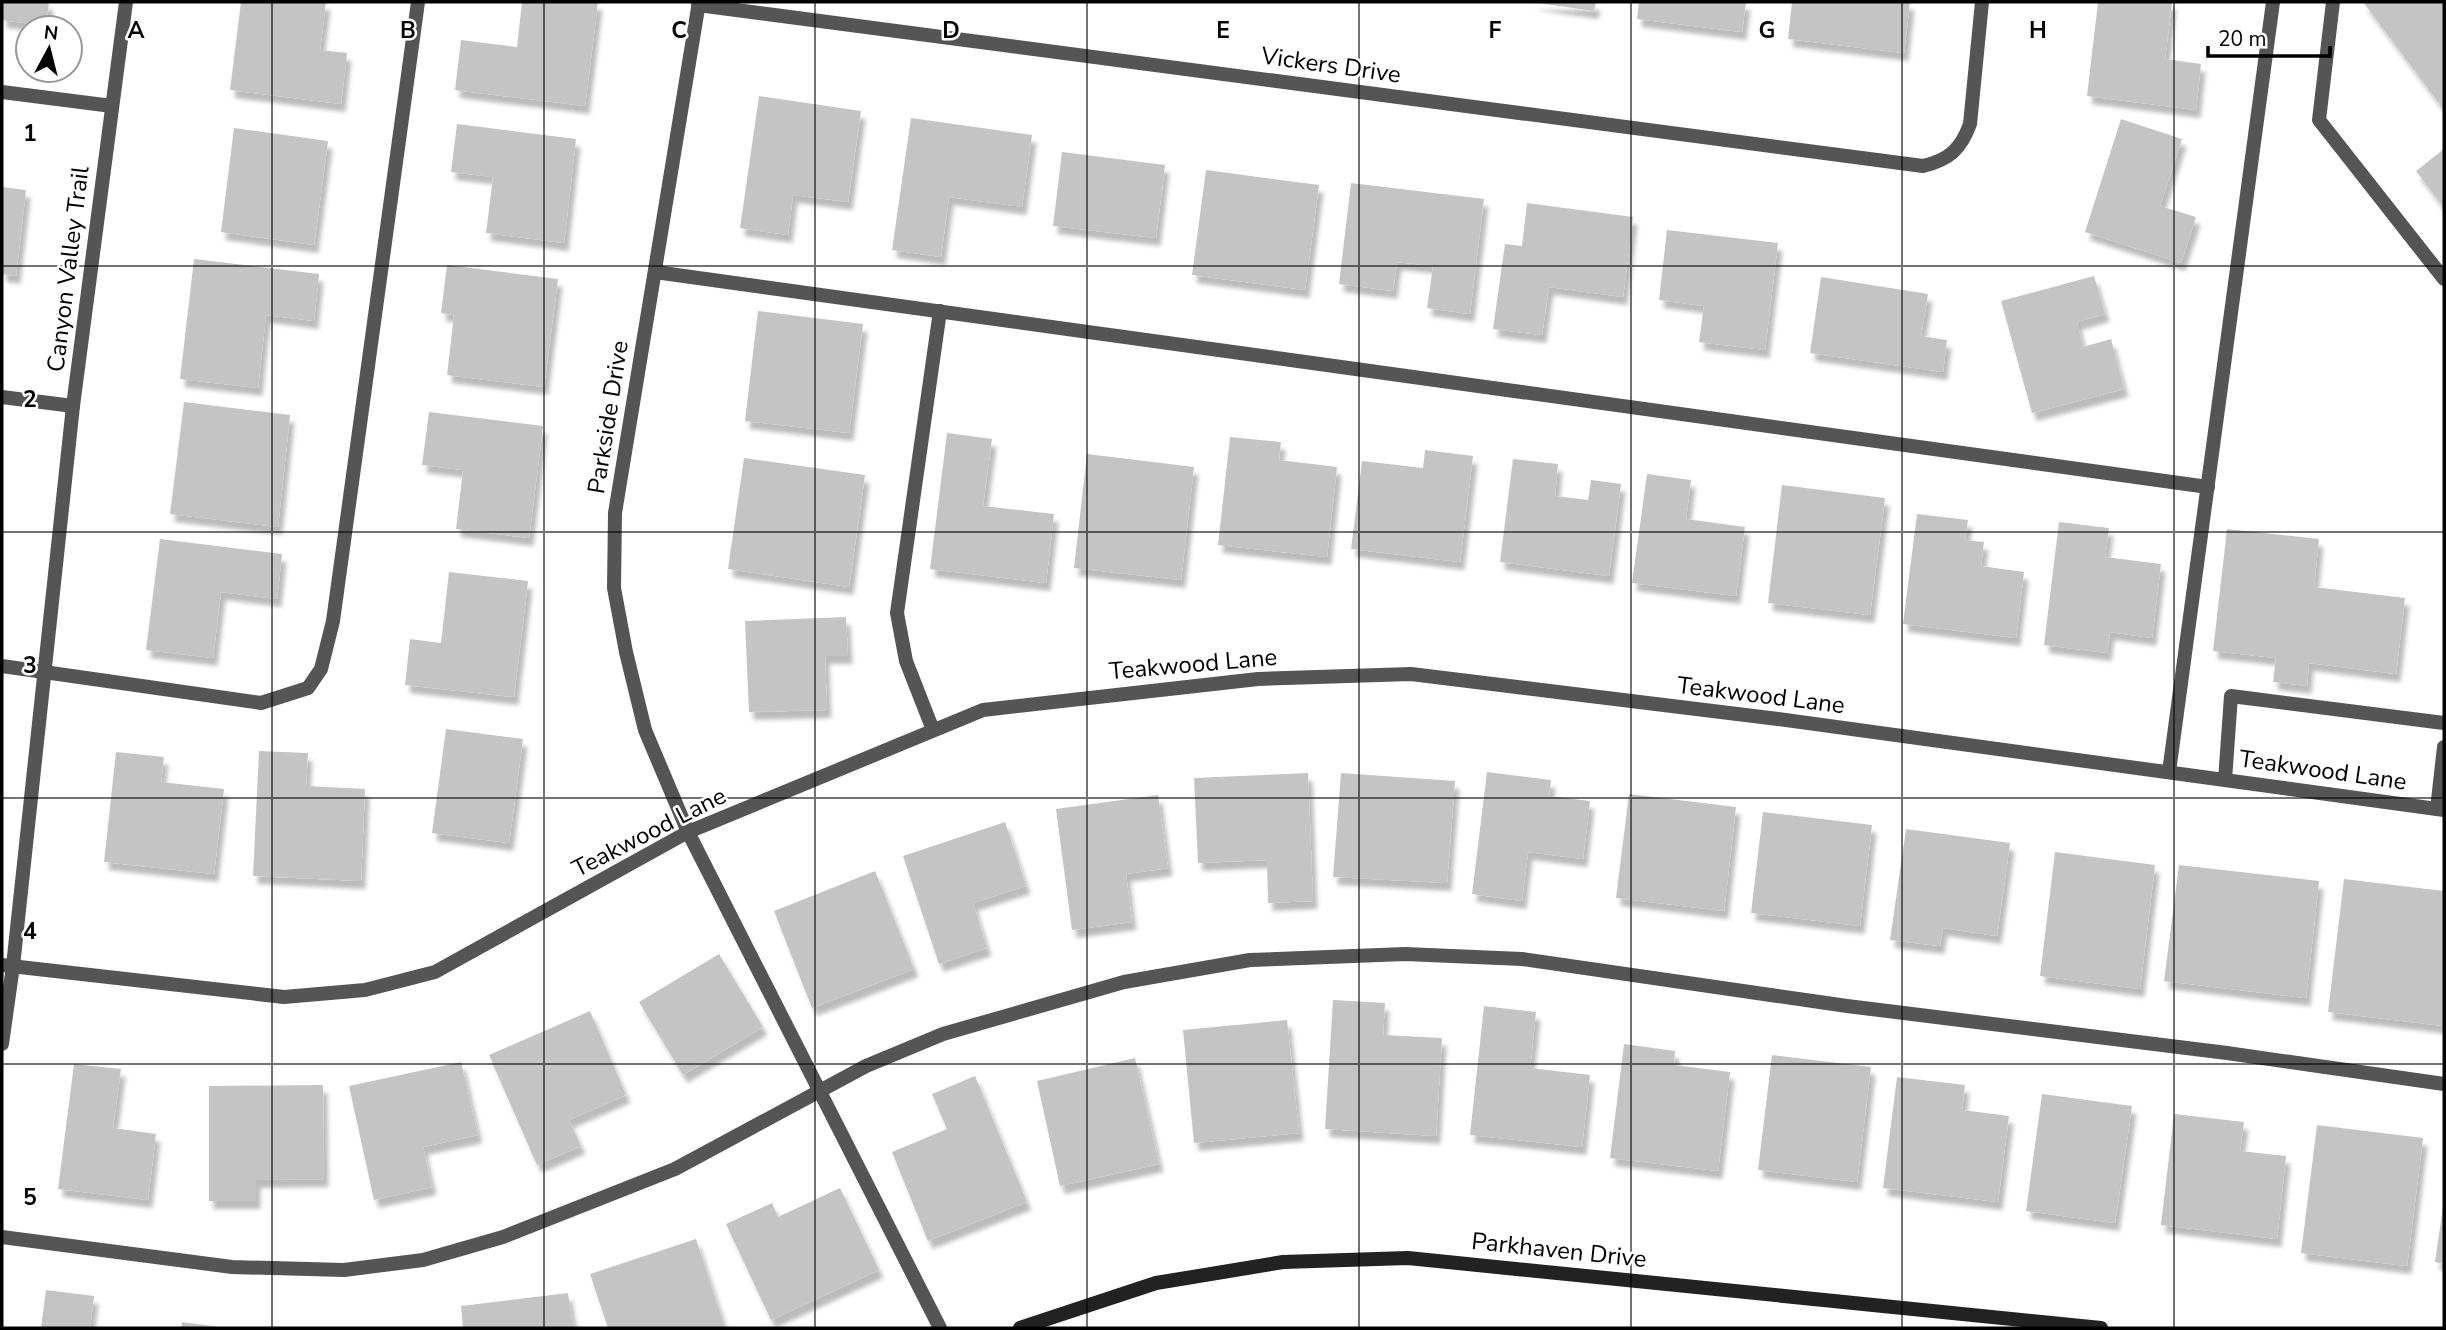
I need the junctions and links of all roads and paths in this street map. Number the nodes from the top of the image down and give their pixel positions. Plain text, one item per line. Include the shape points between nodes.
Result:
1 (126, 2) edge
2 (418, 2) edge
3 (1982, 2) edge
4 (2273, 2) edge
5 (2333, 2) edge
6 (699, 3) edge
7 (2, 92) edge
8 (112, 106) junction
9 (655, 272) junction
10 (2444, 279) edge
11 (940, 311) junction
12 (2, 397) edge
13 (73, 406) junction
14 (2208, 487) junction
15 (2, 666) edge
16 (45, 671) junction
17 (2444, 723) edge
18 (933, 730) junction
19 (2444, 747) edge
20 (2169, 772) junction
21 (2225, 780) junction
22 (2441, 809) edge
23 (688, 832) junction
24 (8, 966) edge
25 (2, 1044) edge
26 (2444, 1084) edge
27 (819, 1092) junction
28 (2, 1237) edge
29 (2052, 1325) edge
30 (940, 1328) edge
31 (1020, 1328) edge
32 (2101, 1328) edge

1 - 8 street, Canyon Valley Trail
2 - 16 street via 333,621 320,669 308,688 261,703
3 - 6 street, Vickers Drive via 1970,124 1954,153 1923,166
4 - 14 street
5 - 10 street via 2319,120
6 - 9 street, Parkside Drive
7 - 8 street
8 - 13 street, Canyon Valley Trail
9 - 11 street
9 - 23 street, Parkside Drive via 615,513 614,588 645,730
11 - 14 street
11 - 18 street via 897,613 906,661
12 - 13 street
13 - 16 street, Canyon Valley Trail
14 - 20 street
15 - 16 street
16 - 24 street, Canyon Valley Trail
17 - 21 street via 2231,696
18 - 20 street, Teakwood Lane via 982,710 1117,694 1258,679 1411,674
18 - 23 street, Teakwood Lane
19 - 22 street
20 - 21 street, Teakwood Lane
21 - 22 street, Teakwood Lane
23 - 24 street, Teakwood Lane via 435,972 365,990 284,997
23 - 27 street, Parkside Drive
24 - 25 street, Canyon Valley Trail
26 - 27 street via 1522,959 1405,954 1250,960 1125,982 943,1034 866,1066
27 - 28 street via 675,1169 503,1237 423,1260 344,1270 232,1267
27 - 30 street, Parkside Drive
29 - 31 street, Parkhaven Drive via 1408,1258 1283,1262 1156,1283
29 - 32 street, Parkhaven Drive

